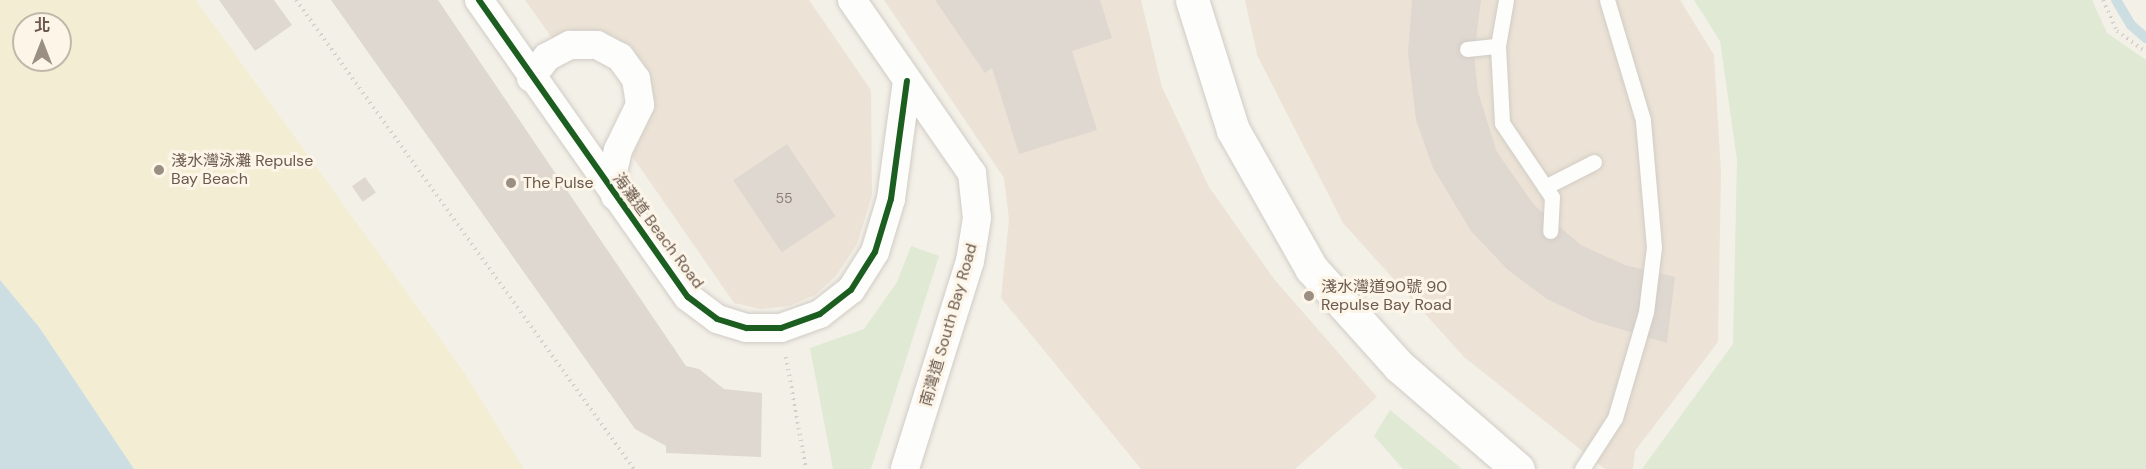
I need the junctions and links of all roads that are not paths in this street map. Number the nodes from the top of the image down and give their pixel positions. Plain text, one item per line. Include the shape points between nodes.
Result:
1 (479, 0) edge
2 (852, 0) edge
3 (1192, 0) edge
4 (1506, 0) edge
5 (1607, 0) edge
6 (1498, 46) junction
7 (1467, 48) dead end
8 (531, 78) junction
9 (907, 81) junction
10 (1594, 162) dead end
11 (1545, 186) junction
12 (615, 196) junction
13 (1550, 231) dead end
14 (904, 469) edge
15 (1518, 469) edge
16 (1582, 469) edge

1 - 8 street, 海灘道 Beach Road
2 - 9 street, 南灣道 South Bay Road
3 - 15 main road via 1233,130 1311,268 1384,352
4 - 6 lane
5 - 16 lane via 1643,120 1654,247 1646,312 1615,418
6 - 7 lane
6 - 11 lane via 1502,123
8 - 12 street, 海灘道 Beach Road
8 - 12 street, 海灘道 Beach Road via 547,57 570,45 597,45 620,57 636,79 640,105 618,150 613,172
9 - 12 street, 海灘道 Beach Road via 891,199 875,252 851,290 820,314 764,329 717,319 688,297
9 - 14 street, 南灣道 South Bay Road via 972,173 977,218 966,272
10 - 11 lane
11 - 13 lane via 1553,207

